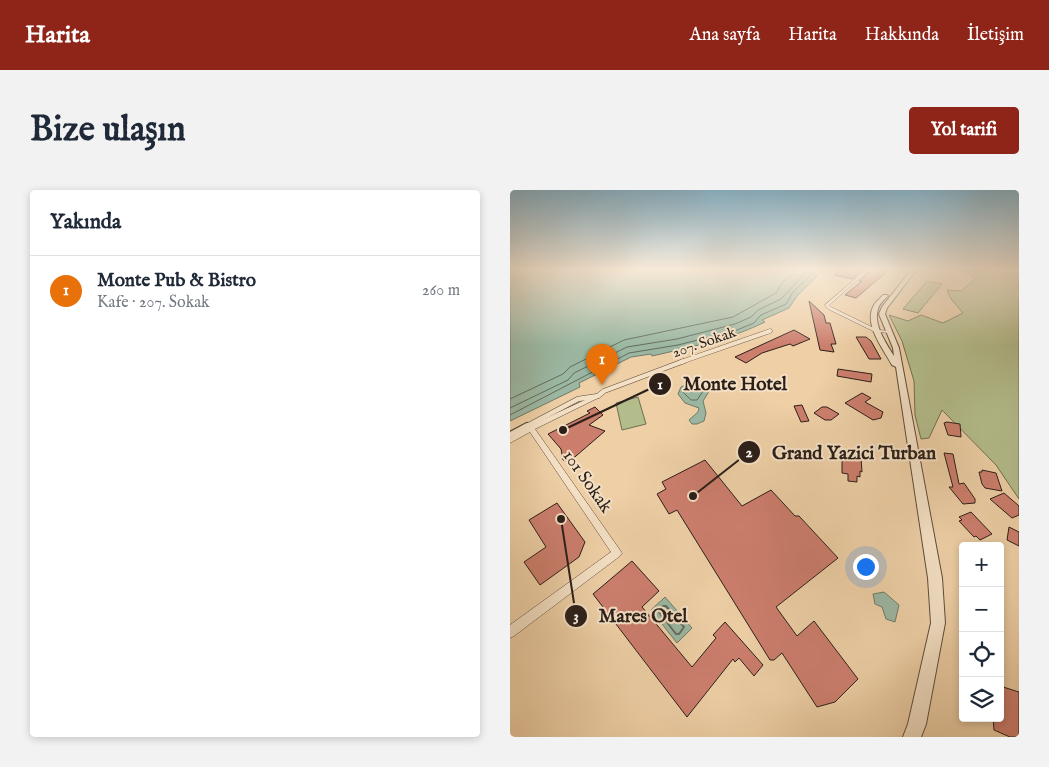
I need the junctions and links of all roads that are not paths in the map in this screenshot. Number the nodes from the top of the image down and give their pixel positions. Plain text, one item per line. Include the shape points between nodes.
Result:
1 (839, 295) edge
2 (887, 295) edge
3 (895, 295) edge
4 (770, 331) dead end
5 (877, 331) junction
6 (889, 332) junction
7 (901, 373) junction
8 (598, 396) junction
9 (531, 428) junction
10 (510, 435) edge
11 (510, 441) edge
12 (510, 632) edge
13 (912, 737) edge

1 - 5 street via 827,305 829,308
2 - 5 street via 875,308
3 - 6 street via 884,308 884,322
4 - 8 street, 207. Sokak via 634,379
5 - 6 street
5 - 7 street
6 - 7 street
7 - 13 street via 926,516 938,623
8 - 9 street
8 - 10 street, 207. Sokak via 578,399
9 - 11 street
9 - 12 street, 101 Sokak via 617,553

